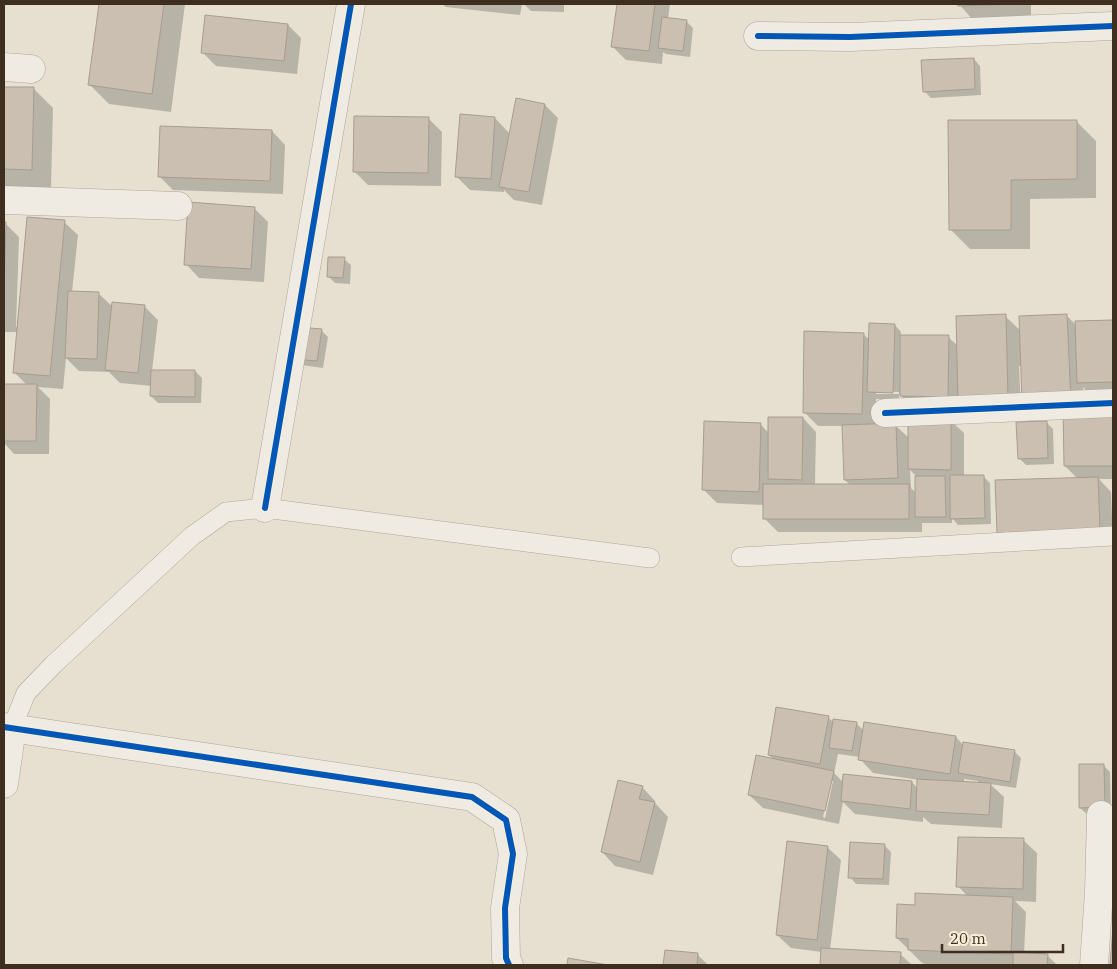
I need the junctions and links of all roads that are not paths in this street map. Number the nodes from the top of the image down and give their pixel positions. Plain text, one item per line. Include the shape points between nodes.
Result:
1 (352, 4) edge
2 (1113, 26) edge
3 (758, 36) dead end
4 (4, 67) edge
5 (31, 69) dead end
6 (4, 200) edge
7 (178, 206) dead end
8 (1113, 403) edge
9 (885, 412) dead end
10 (264, 508) junction
11 (1113, 536) edge
12 (741, 557) dead end
13 (650, 558) dead end
14 (8, 728) edge
15 (4, 784) edge
16 (1101, 816) dead end
17 (1106, 892) edge
18 (509, 965) edge
19 (1094, 965) edge

1 - 10 street
2 - 3 street via 850,37
4 - 5 street
6 - 7 street
8 - 9 street
10 - 13 lane
10 - 14 lane via 226,512 192,536 26,693
11 - 12 lane
14 - 15 street
14 - 18 street via 472,797 506,820 513,854 505,908 506,958
16 - 17 street
17 - 19 street

